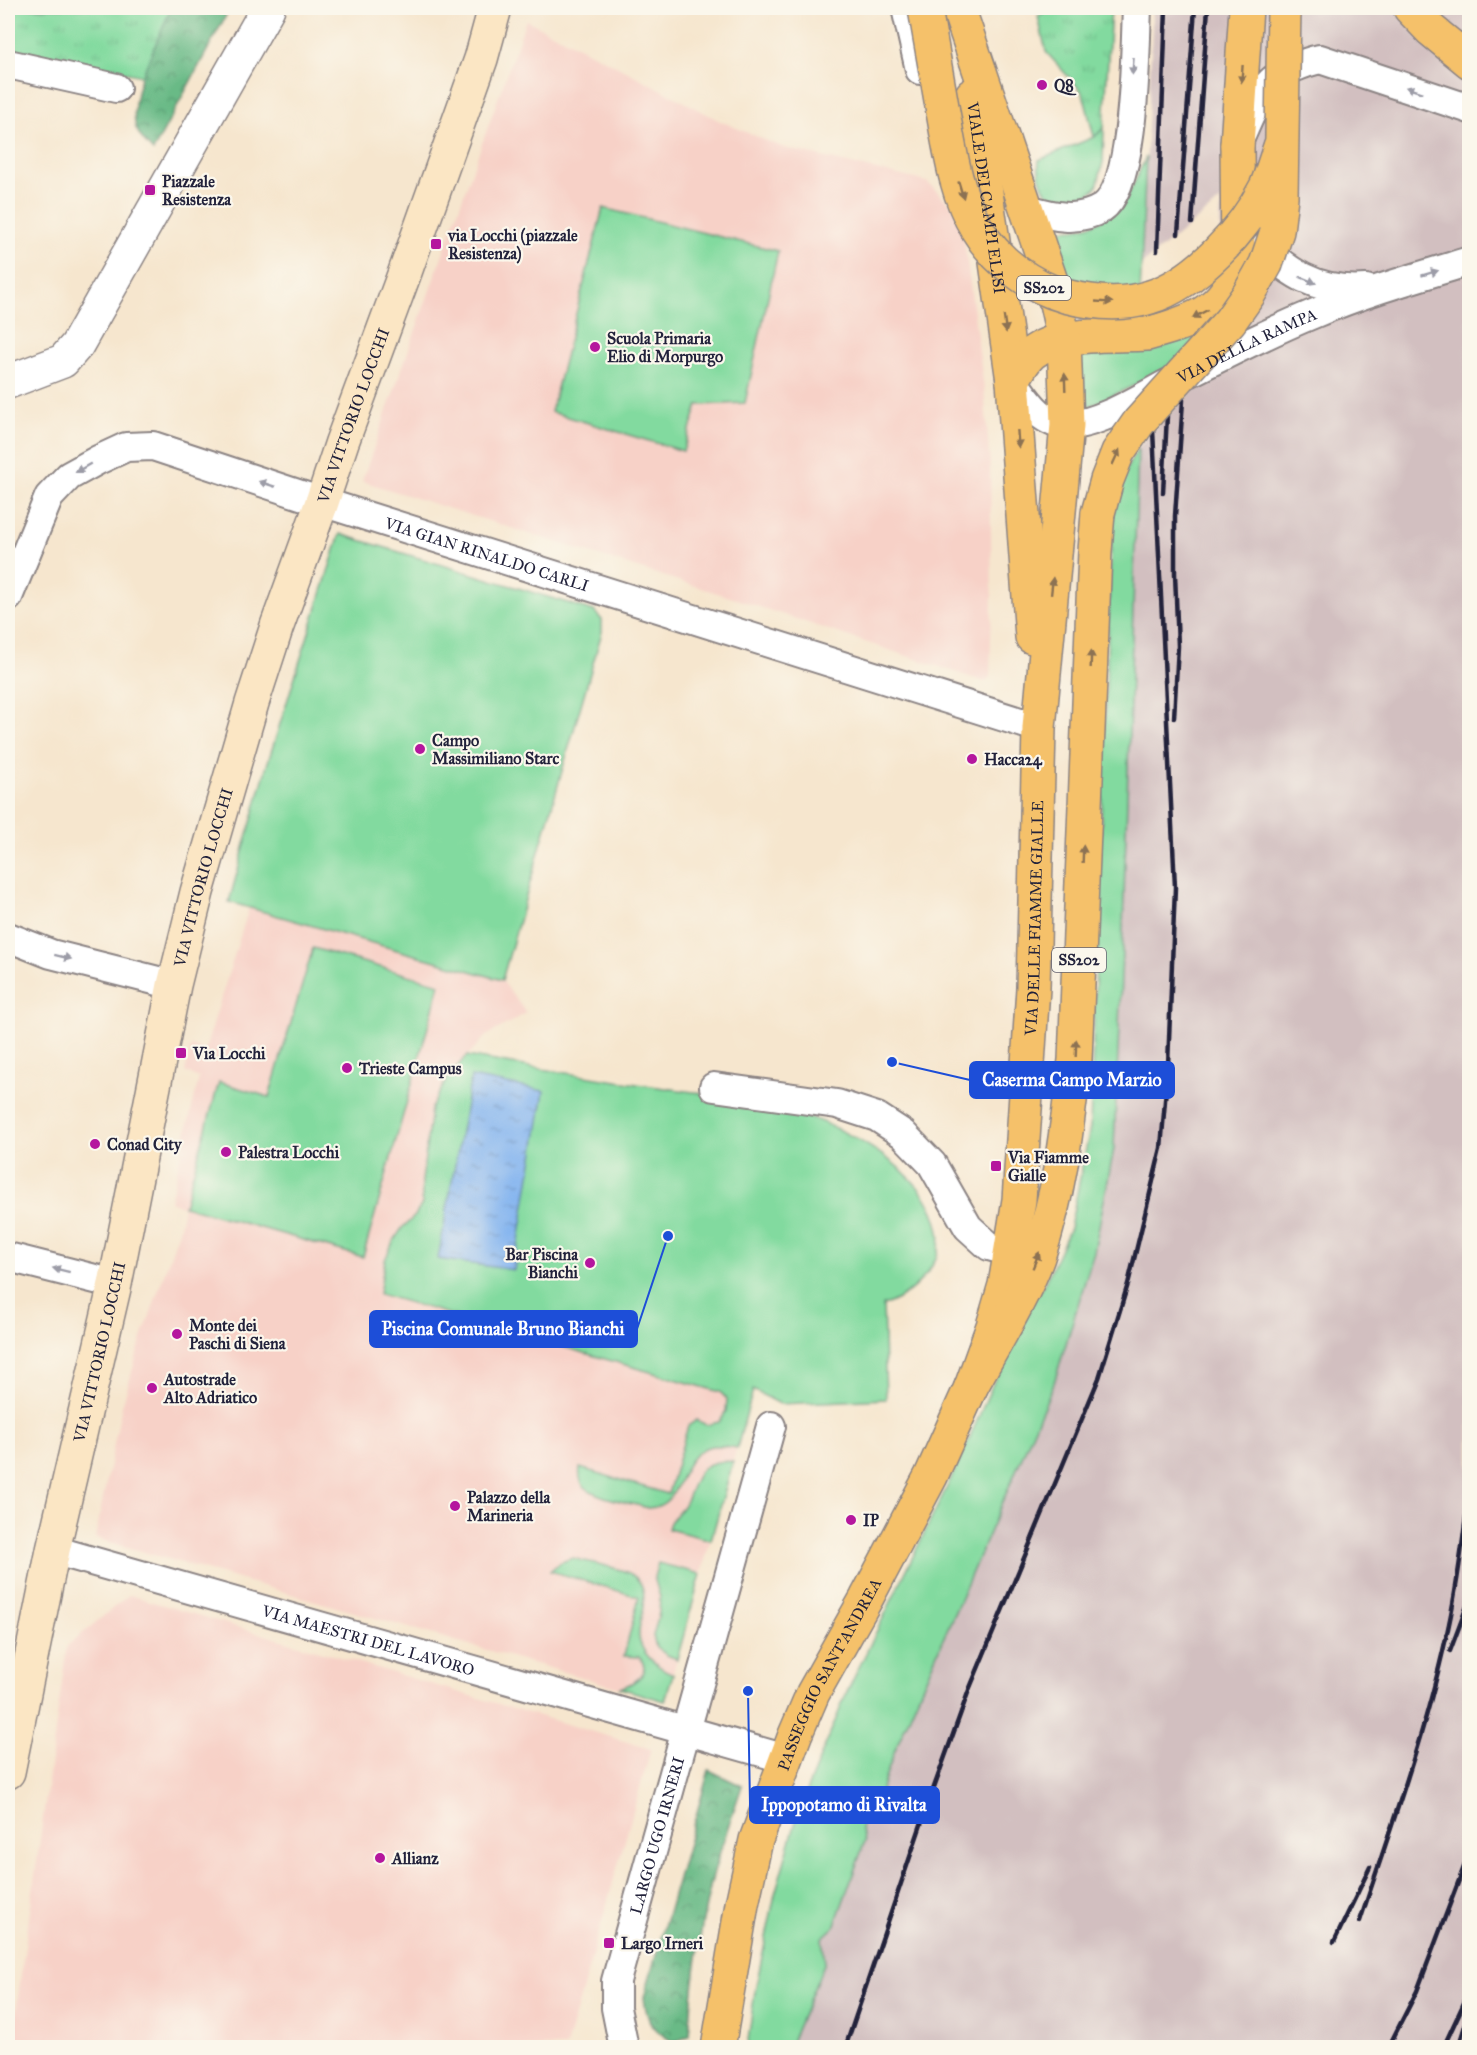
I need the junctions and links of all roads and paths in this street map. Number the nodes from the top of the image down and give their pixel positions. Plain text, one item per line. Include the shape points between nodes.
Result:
1 (268, 8) edge
2 (495, 8) edge
3 (918, 8) edge
4 (1137, 8) edge
5 (1284, 8) edge
6 (1410, 8) edge
7 (959, 10) edge
8 (1246, 12) edge
9 (1470, 62) edge
10 (8, 64) edge
11 (116, 88) dead end
12 (1470, 109) edge
13 (1281, 144) junction
14 (1237, 145) junction
15 (980, 148) junction
16 (1027, 209) junction
17 (1237, 212) junction
18 (1470, 261) edge
19 (1383, 288) junction
20 (1064, 339) junction
21 (1013, 381) junction
22 (8, 382) edge
23 (1114, 411) junction
24 (1067, 425) junction
25 (1063, 478) junction
26 (322, 502) junction
27 (8, 597) edge
28 (1039, 728) junction
29 (8, 937) edge
30 (174, 985) junction
31 (714, 1087) dead end
32 (1011, 1252) junction
33 (8, 1257) edge
34 (115, 1284) junction
35 (971, 1386) junction
36 (771, 1426) dead end
37 (53, 1550) junction
38 (686, 1730) junction
39 (786, 1759) junction
40 (8, 1772) edge
41 (625, 2047) edge
42 (718, 2048) edge

1 - 22 street via 78,345 63,361
2 - 26 main road, VIA VITTORIO LOCCHI via 481,59
3 -> 13 main road, SS202, bridge via 955,171 977,229 1000,258 1025,278 1053,292 1085,301 1115,303 1150,297 1182,281 1230,240 1249,214 1266,186
3 - 15 street via 916,47 930,121 942,141 962,152
4 -> 16 street via 1128,147 1119,184 1104,207 1087,215 1060,218
5 - 13 main road, SS202, bridge
6 - 9 main road
7 - 15 main road, VIALE DEI CAMPI ELISI
7 - 16 main road, VIALE DEI CAMPI ELISI
8 -> 14 main road
10 - 11 street
12 -> 14 street via 1320,59 1304,63 1270,82
35 -> 13 main road, SS202, bridge via 1037,1259 1056,1197 1067,1130 1076,1060 1098,513 1118,452 1139,422 1230,321 1266,264 1277,231
14 - 17 main road
15 -> 21 main road, VIALE DEI CAMPI ELISI
16 - 20 main road, VIALE DEI CAMPI ELISI via 1051,281
17 -> 19 street, VIA DELLA RAMPA via 1252,238 1302,279 1352,290
17 -> 20 main road via 1239,242 1234,281 1209,310 1147,334
19 -> 18 street, VIA DELLA RAMPA
19 - 23 street, VIA DELLA RAMPA via 1314,313
20 - 21 main road via 1032,354
24 -> 20 main road, VIA DELLE FIAMME GIALLE
21 - 24 street via 1048,421
21 -> 28 main road, VIA DELLE FIAMME GIALLE
23 - 24 street, VIA DELLA RAMPA
23 - 25 street, VIA DELLA RAMPA via 1085,438
24 - 25 main road, VIA DELLE FIAMME GIALLE
28 -> 25 main road, VIA DELLE FIAMME GIALLE
26 -> 27 street, VIA GIAN RINALDO CARLI via 153,446 126,447 69,476 49,497
26 - 28 street, VIA GIAN RINALDO CARLI
26 - 30 main road, VIA VITTORIO LOCCHI via 252,703
28 - 32 main road, VIA DELLE FIAMME GIALLE via 1033,988 1020,1190
29 -> 30 street via 51,954
30 - 34 main road, VIA VITTORIO LOCCHI
31 - 32 street via 837,1104 877,1116 903,1134 932,1164 968,1227 988,1246
32 - 35 main road, VIA DELLE FIAMME GIALLE via 993,1326
34 -> 33 street
34 - 37 main road, VIA VITTORIO LOCCHI
35 - 39 main road, PASSEGGIO SANT'ANDREA via 930,1476 813,1694
36 - 38 street, LARGO UGO IRNERI
37 - 38 street, VIA MAESTRI DEL LAVORO
37 - 40 main road, VIA VITTORIO LOCCHI
38 - 39 street
38 - 41 street, LARGO UGO IRNERI via 616,1981 616,2008
39 - 42 main road, PASSEGGIO SANT'ANDREA via 756,1840

